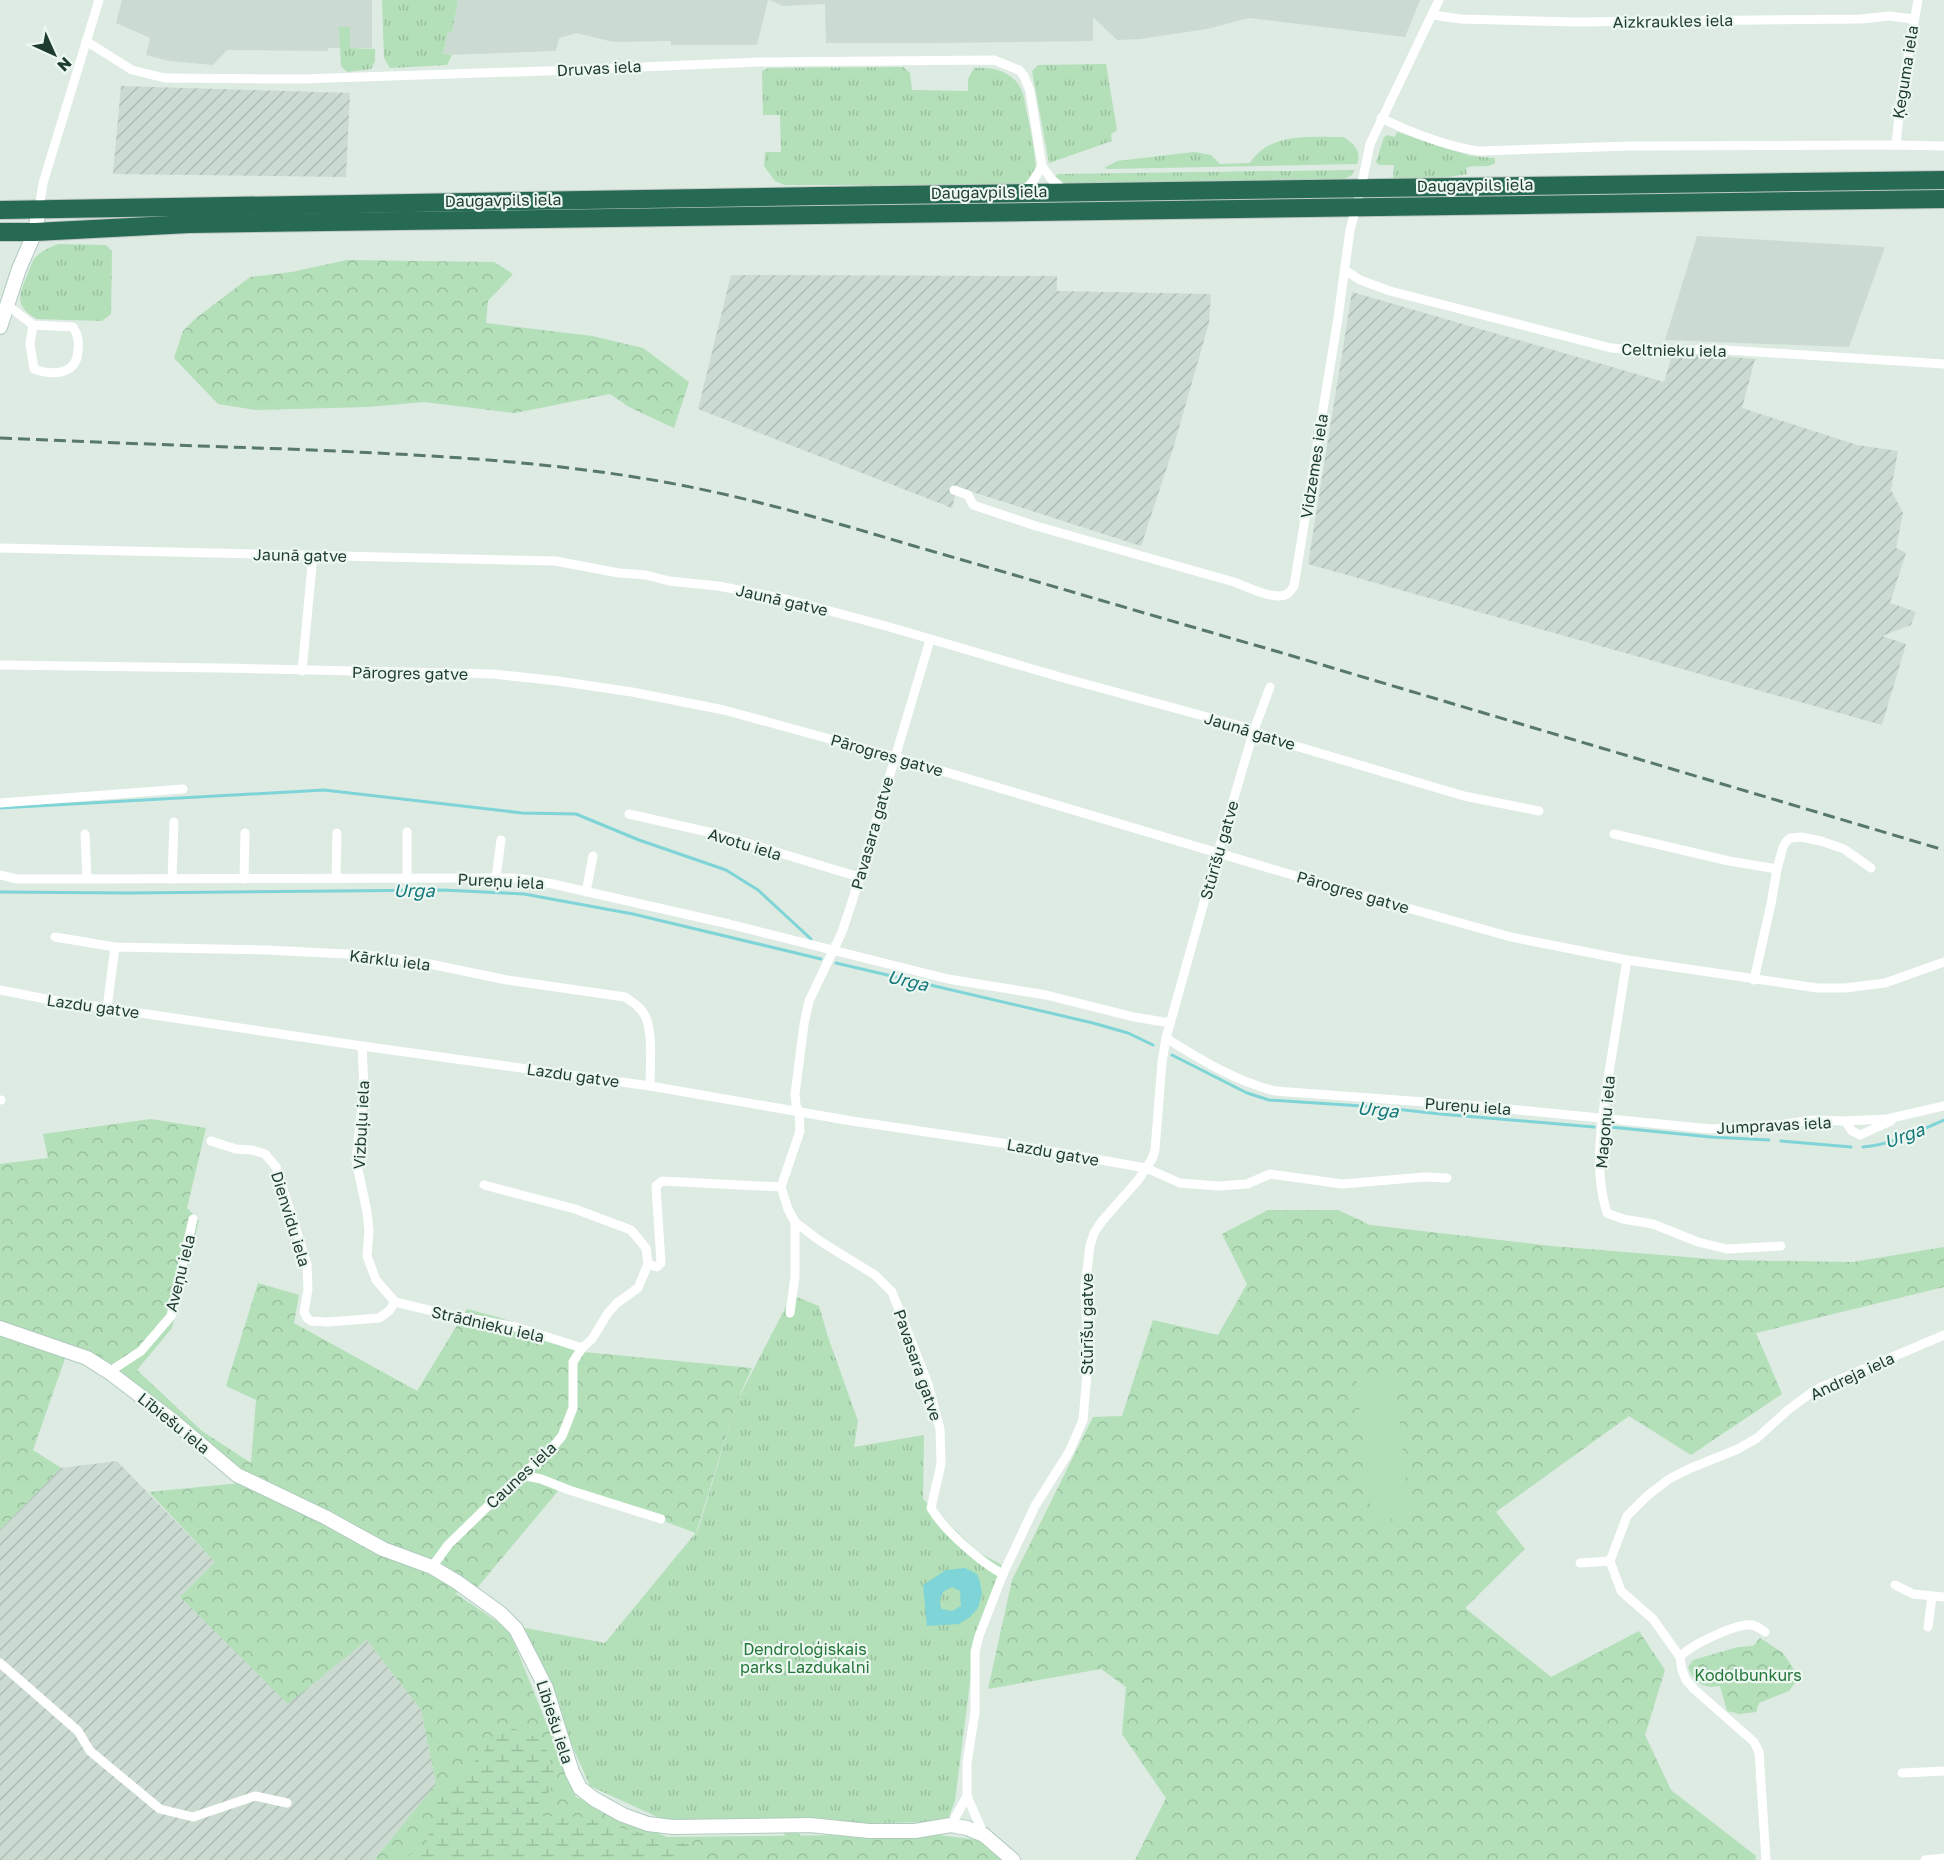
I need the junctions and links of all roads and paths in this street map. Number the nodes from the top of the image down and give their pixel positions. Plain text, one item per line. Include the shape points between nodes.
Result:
1 (99, 0) edge
2 (1439, 0) edge
3 (1918, 0) edge
4 (1432, 15) junction
5 (1913, 19) junction
6 (86, 41) junction
7 (1381, 117) junction
8 (1896, 145) junction
9 (1944, 146) edge
10 (1042, 166) junction
11 (1944, 180) edge
12 (1361, 188) junction
13 (1067, 192) junction
14 (1021, 193) junction
15 (1944, 199) edge
16 (1356, 207) junction
17 (39, 209) junction
18 (0, 210) edge
19 (0, 232) edge
20 (35, 232) junction
21 (1345, 270) junction
22 (6, 304) junction
23 (33, 325) junction
24 (0, 327) edge
25 (1944, 364) edge
26 (954, 490) dead end
27 (0, 548) edge
28 (314, 555) junction
29 (930, 640) junction
30 (0, 665) edge
31 (302, 671) junction
32 (1270, 687) dead end
33 (1254, 730) junction
34 (895, 757) junction
35 (183, 789) dead end
36 (0, 803) edge
37 (1539, 811) dead end
38 (629, 814) dead end
39 (174, 822) dead end
40 (407, 832) dead end
41 (245, 833) dead end
42 (337, 833) dead end
43 (86, 834) dead end
44 (1614, 834) dead end
45 (501, 840) dead end
46 (1218, 852) junction
47 (592, 855) dead end
48 (1870, 868) dead end
49 (1777, 869) junction
50 (0, 875) edge
51 (336, 878) junction
52 (496, 878) junction
53 (859, 878) junction
54 (87, 879) junction
55 (172, 879) junction
56 (244, 879) junction
57 (407, 879) junction
58 (586, 892) junction
59 (55, 937) dead end
60 (115, 947) junction
61 (831, 953) junction
62 (1627, 960) junction
63 (1944, 962) edge
64 (1754, 980) junction
65 (0, 990) edge
66 (107, 1008) junction
67 (1170, 1023) junction
68 (1166, 1038) junction
69 (362, 1046) junction
70 (650, 1086) junction
71 (1944, 1106) edge
72 (799, 1112) junction
73 (1899, 1117) junction
74 (1602, 1118) junction
75 (1845, 1121) junction
76 (211, 1141) dead end
77 (1146, 1168) junction
78 (1447, 1178) dead end
79 (484, 1185) dead end
80 (781, 1187) junction
81 (193, 1219) dead end
82 (795, 1222) junction
83 (1781, 1246) dead end
84 (648, 1264) junction
85 (395, 1302) junction
86 (790, 1313) dead end
87 (0, 1328) edge
88 (1944, 1335) edge
89 (582, 1348) junction
90 (109, 1372) junction
91 (521, 1475) junction
92 (662, 1519) dead end
93 (1610, 1561) junction
94 (1580, 1563) dead end
95 (432, 1567) junction
96 (1002, 1574) junction
97 (1895, 1585) dead end
98 (1939, 1597) edge
99 (1928, 1627) dead end
100 (1765, 1632) dead end
101 (1680, 1657) junction
102 (0, 1663) edge
103 (1944, 1771) edge
104 (1902, 1773) dead end
105 (967, 1796) junction
106 (287, 1803) dead end
107 (951, 1825) junction
108 (984, 1835) junction
109 (1944, 1858) edge
110 (1013, 1860) edge
111 (1766, 1860) edge
112 (1924, 1860) edge

1 - 6 street
2 - 4 street, Vidzemes iela
3 - 5 street, Ķeguma iela
4 - 5 street, Aizkraukles iela via 1576,22 1889,16
4 - 7 street, Vidzemes iela
5 - 8 street, Ķeguma iela
6 - 10 street, Druvas iela via 132,70 165,78 301,79 758,62 994,60 1019,70 1027,82
6 - 17 street via 43,183
7 - 8 street via 1441,143 1479,151
7 - 12 street, Vidzemes iela via 1370,144
8 - 9 street
10 - 13 street
10 - 14 street
11 - 12 highway, Daugavpils iela
12 - 13 highway, Daugavpils iela
12 - 16 street, Vidzemes iela
13 - 14 highway, Daugavpils iela
14 - 17 highway, Daugavpils iela
15 - 16 highway, Daugavpils iela
16 - 20 highway, Daugavpils iela via 189,224
16 - 21 street, Vidzemes iela
17 - 18 highway, Daugavpils iela
17 - 20 street
19 - 20 highway, Daugavpils iela
20 - 22 street
21 - 25 street, Celtnieku iela via 1390,291 1611,348 1655,352 1710,349
21 - 26 street, Vidzemes iela via 1297,574 1287,594 1276,596 1019,522 973,506 968,495
22 - 23 street
22 - 24 street
23 - 23 street via 30,344 34,369 61,373 72,368 78,357 79,337 73,327
27 - 28 street, Jaunā gatve
28 - 29 street, Jaunā gatve via 555,561 763,594
28 - 31 street
29 - 33 street, Jaunā gatve
29 - 34 street, Pavasara gatve
30 - 31 street, Pārogres gatve
31 - 34 street, Pārogres gatve via 493,675 579,684 724,710
32 - 33 street, Stūrīšu gatve
33 - 37 street, Jaunā gatve via 1272,739 1464,796
33 - 46 street, Stūrīšu gatve
34 - 46 street, Pārogres gatve
34 - 53 street, Pavasara gatve
35 - 36 street
38 - 53 street, Avotu iela via 717,834
39 - 55 street
40 - 57 street
41 - 56 street
42 - 51 street
43 - 54 street
44 - 49 street
45 - 52 street
46 - 62 street, Pārogres gatve via 1511,937
46 - 67 street, Stūrīšu gatve
47 - 58 street
48 - 49 street via 1844,849 1801,837 1786,842
49 - 64 street
50 - 54 street, Pureņu iela via 17,879
51 - 56 street, Pureņu iela
51 - 57 street, Pureņu iela
52 - 57 street, Pureņu iela
52 - 58 street, Pureņu iela via 535,880
53 - 61 street, Pavasara gatve
54 - 55 street, Pureņu iela
55 - 56 street, Pureņu iela
58 - 61 street, Pureņu iela via 729,924
59 - 60 street, Kārklu iela
60 - 66 street
60 - 70 street, Kārklu iela via 366,955 625,997 646,1018
61 - 67 street, Pureņu iela
61 - 72 street, Pavasara gatve via 809,1001 804,1024 795,1094
62 - 64 street, Pārogres gatve
62 - 74 street, Magoņu iela
63 - 64 street via 1866,986 1817,988
65 - 66 street, Lazdu gatve
66 - 69 street, Lazdu gatve
67 - 68 street, Stūrīšu gatve
68 - 74 street, Pureņu iela via 1213,1067 1275,1091
68 - 77 street, Stūrīšu gatve via 1155,1150
69 - 70 street, Lazdu gatve
69 - 85 street, Vizbuļu iela via 364,1088 356,1160 367,1212 367,1256 376,1280
70 - 72 street, Lazdu gatve
71 - 73 street, Jumpravas iela
72 - 77 street, Lazdu gatve
72 - 80 street via 800,1131
73 - 75 street, Jumpravas iela
73 - 75 street via 1864,1134 1856,1134
74 - 75 street, Jumpravas iela via 1712,1129
74 - 83 street, Magoņu iela via 1599,1170 1607,1213 1727,1249
76 - 85 street, Dienvidu iela via 265,1154 276,1167 307,1264 307,1318 328,1322 379,1318
77 - 78 street, Lazdu gatve via 1180,1182 1218,1186 1247,1184 1270,1174 1342,1184
77 - 96 street, Stūrīšu gatve via 1094,1233 1085,1287 1088,1362 1083,1420
79 - 84 street via 575,1209 631,1230 646,1248
80 - 82 street, Pavasara gatve
80 - 84 street, Caunes iela via 662,1181 656,1186 661,1263 657,1267
81 - 90 street, Aveņu iela via 171,1316 141,1351
82 - 86 street via 795,1277
82 - 96 street, Pavasara gatve via 875,1275 892,1292 928,1384 940,1429 941,1464 931,1508 937,1519 988,1567
84 - 89 street, Caunes iela via 638,1288 617,1303
85 - 89 street, Strādnieku iela via 516,1327
87 - 90 street, Lībiešu iela via 87,1358
88 - 93 street, Andreja iela via 1815,1390 1757,1438 1676,1475 1627,1516
89 - 91 street, Caunes iela via 573,1362 573,1408 562,1436
90 - 95 street, Lībiešu iela via 237,1475 383,1549
91 - 92 street
91 - 95 street, Caunes iela via 447,1545
93 - 94 street
93 - 101 street via 1621,1591 1653,1619
95 - 107 street, Lībiešu iela via 500,1613 516,1629 546,1688 580,1788 623,1815 673,1827 810,1825 869,1831
96 - 105 street, Stūrīšu gatve via 975,1652 975,1712 967,1763
97 - 98 street via 1913,1594
98 - 99 street
100 - 101 street via 1753,1625 1736,1628 1692,1647
101 - 111 street via 1686,1680 1748,1736 1760,1752
102 - 106 street via 78,1731 90,1751 160,1809 193,1817 255,1796
103 - 104 street
105 - 107 street, Stūrīšu gatve
105 - 108 street
107 - 108 street, Lībiešu iela
108 - 110 street, Lībiešu iela
109 - 112 street

